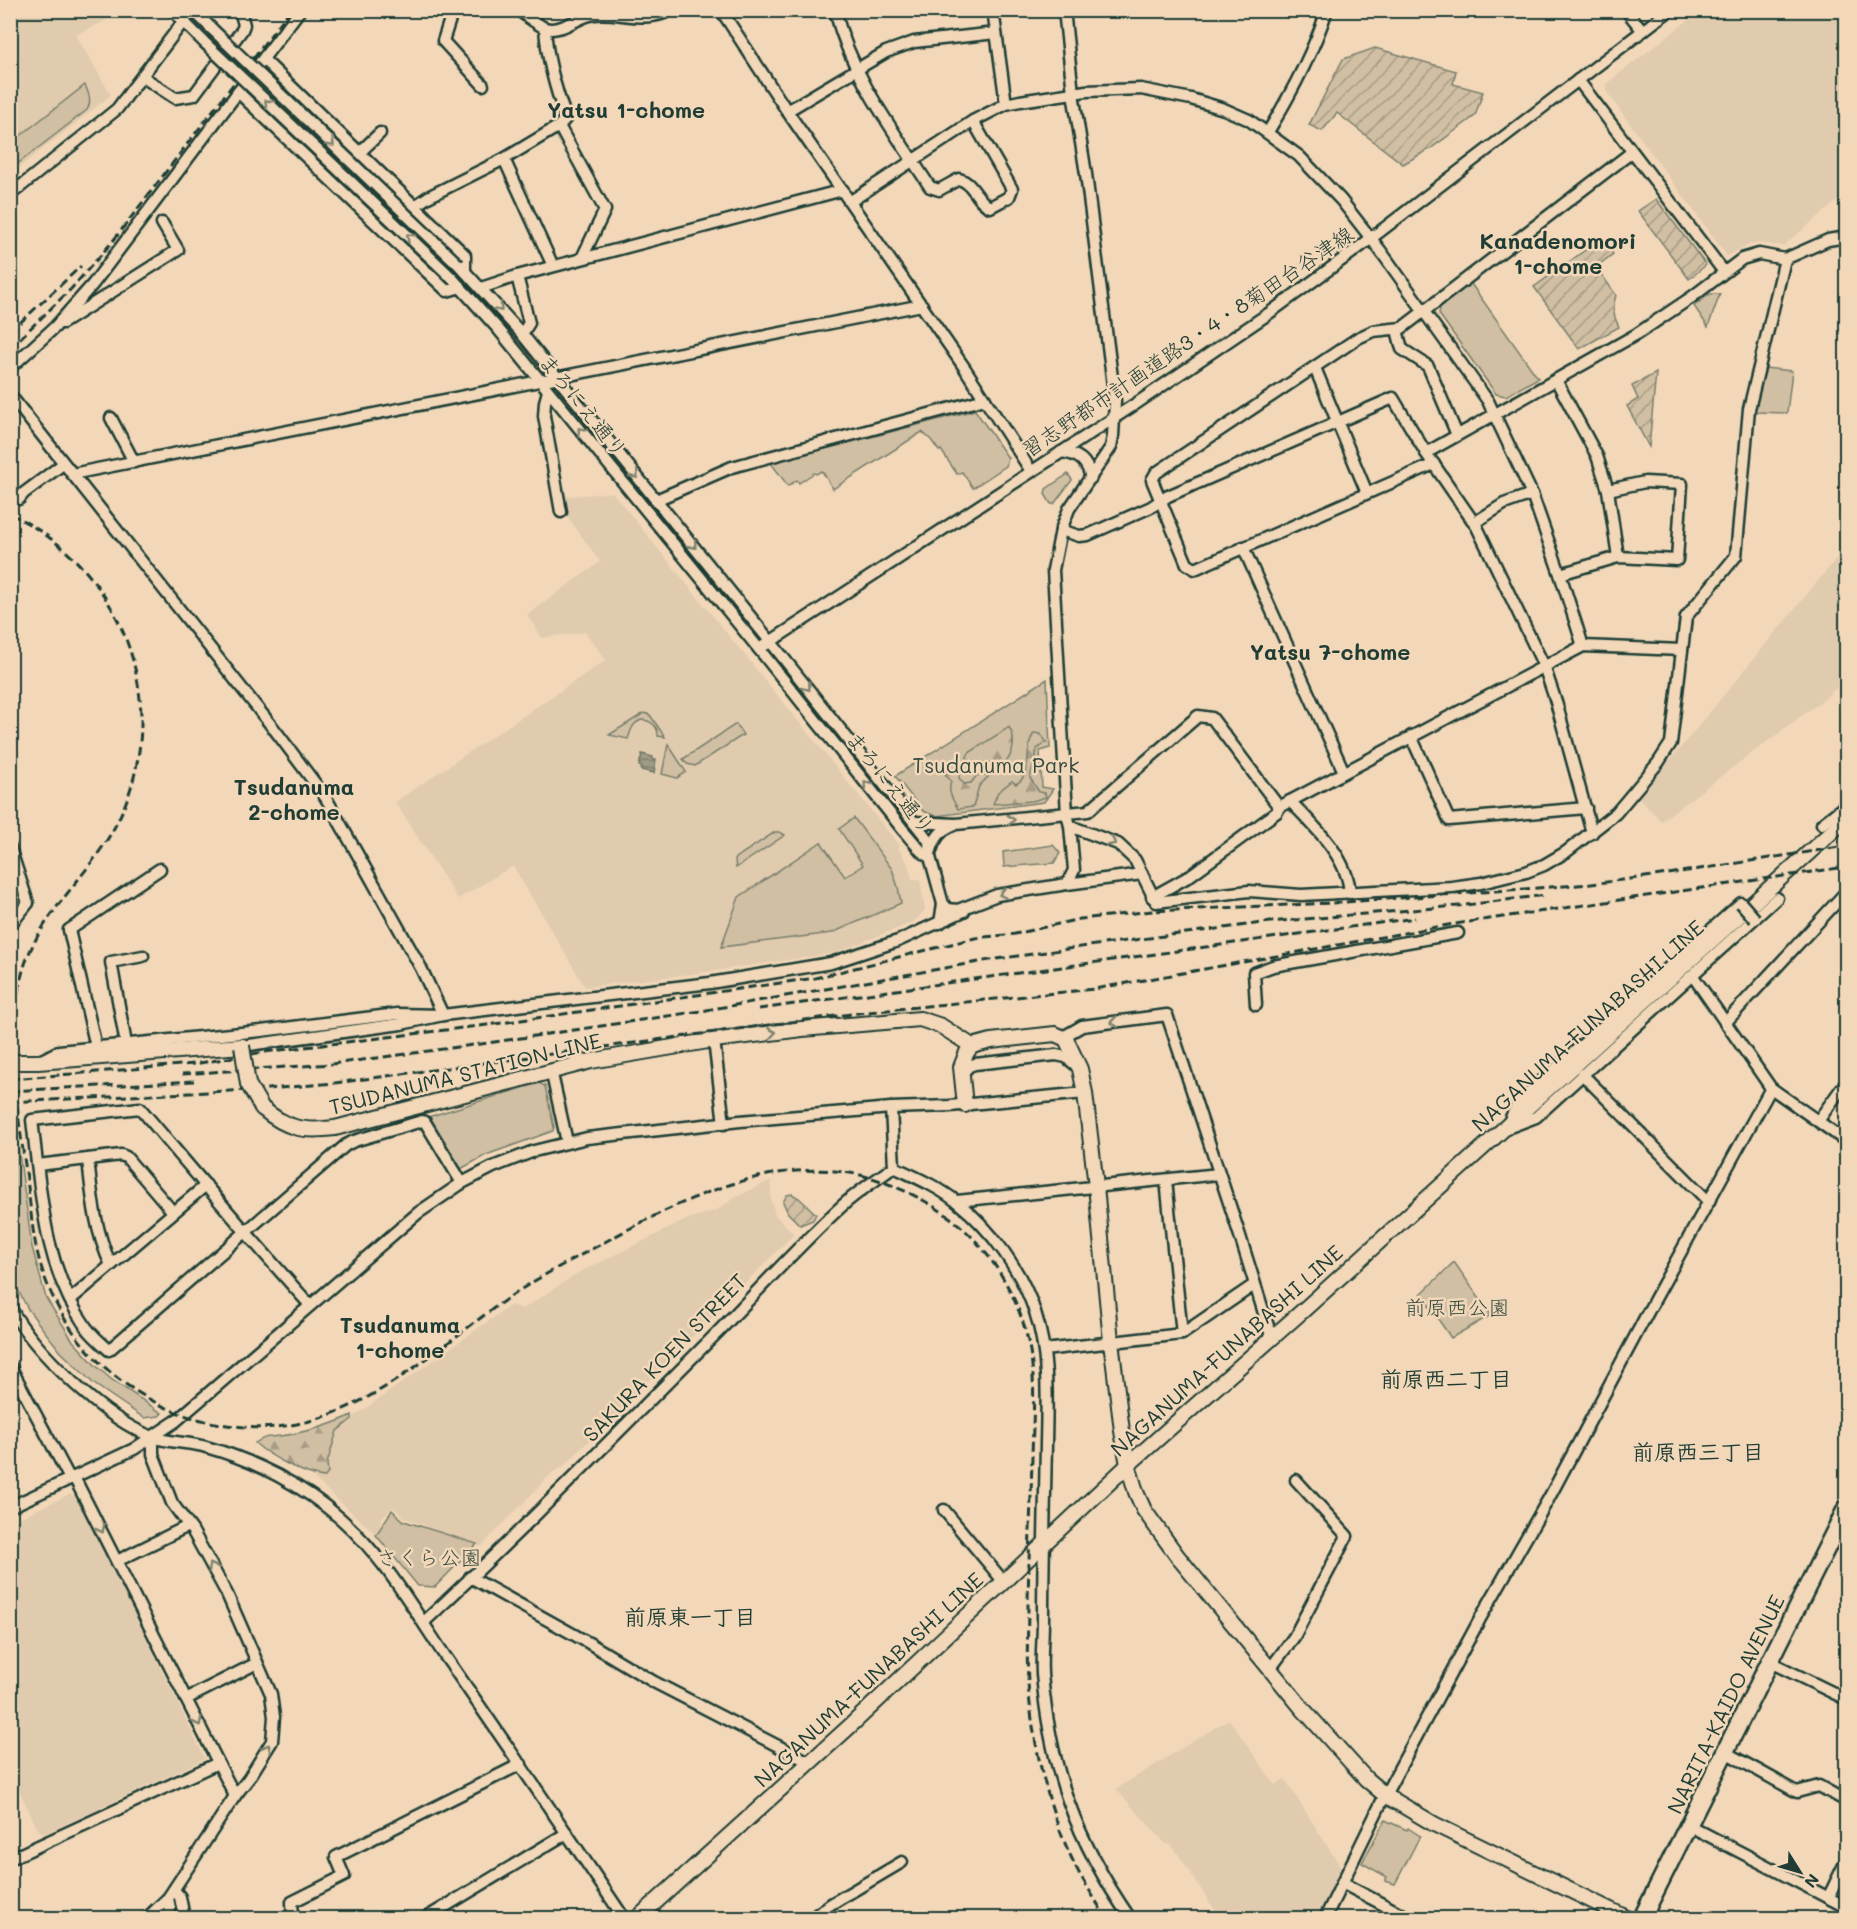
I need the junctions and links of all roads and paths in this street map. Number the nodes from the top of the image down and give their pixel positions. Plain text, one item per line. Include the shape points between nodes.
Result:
1 (172, 10) edge
2 (192, 10) edge
3 (240, 10) edge
4 (300, 10) edge
5 (453, 10) edge
6 (518, 10) edge
7 (570, 10) edge
8 (671, 10) edge
9 (835, 10) edge
10 (993, 10) edge
11 (1064, 10) edge
12 (1327, 10) edge
13 (1626, 10) edge
14 (1670, 10) edge
15 (723, 11) edge
16 (183, 22) junction
17 (572, 23) junction
18 (545, 28) junction
19 (1642, 31) junction
20 (996, 33) junction
21 (264, 60) junction
22 (856, 69) junction
23 (143, 77) junction
24 (1578, 80) junction
25 (483, 86) dead end
26 (238, 92) junction
27 (1073, 93) junction
28 (1006, 104) junction
29 (787, 111) junction
30 (973, 121) junction
31 (559, 126) junction
32 (1268, 132) junction
33 (380, 133) dead end
34 (360, 152) junction
35 (1632, 152) junction
36 (504, 159) junction
37 (912, 159) junction
38 (843, 190) junction
39 (10, 195) edge
40 (851, 201) junction
41 (415, 206) junction
42 (162, 223) dead end
43 (1846, 237) edge
44 (1371, 238) junction
45 (582, 258) junction
46 (1785, 259) junction
47 (553, 266) junction
48 (462, 268) junction
49 (1724, 272) junction
50 (517, 276) junction
51 (461, 287) junction
52 (481, 288) junction
53 (922, 304) junction
54 (1424, 311) junction
55 (55, 327) junction
56 (1397, 330) junction
57 (522, 334) junction
58 (10, 368) edge
59 (1315, 368) junction
60 (556, 379) junction
61 (1556, 381) junction
62 (540, 382) junction
63 (548, 391) junction
64 (10, 394) edge
65 (985, 399) junction
66 (1495, 413) junction
67 (111, 418) dead end
68 (1114, 418) junction
69 (1337, 422) junction
70 (1457, 435) junction
71 (1061, 452) junction
72 (1426, 453) junction
73 (134, 462) junction
74 (63, 464) junction
75 (1434, 464) junction
76 (1031, 471) junction
77 (72, 474) junction
78 (1091, 478) junction
79 (1608, 490) junction
80 (1367, 493) junction
81 (1532, 495) junction
82 (19, 499) dead end
83 (656, 500) junction
84 (1160, 501) junction
85 (561, 512) dead end
86 (1474, 523) junction
87 (1061, 530) junction
88 (1243, 547) junction
89 (1618, 557) junction
90 (1560, 574) junction
91 (770, 641) junction
92 (1583, 646) junction
93 (759, 649) junction
94 (1682, 650) junction
95 (1544, 666) junction
96 (1411, 736) junction
97 (1344, 772) junction
98 (1290, 801) junction
99 (1279, 807) junction
100 (1586, 808) junction
101 (1845, 812) edge
102 (1066, 814) junction
103 (914, 822) junction
104 (956, 824) junction
105 (1822, 824) dead end
106 (1070, 826) junction
107 (1592, 832) junction
108 (10, 848) edge
109 (930, 857) junction
110 (160, 868) dead end
111 (1142, 874) junction
112 (1067, 884) junction
113 (1846, 892) edge
114 (1350, 893) junction
115 (1152, 897) junction
116 (1777, 898) dead end
117 (983, 902) junction
118 (943, 904) junction
119 (1755, 920) junction
120 (940, 923) junction
121 (10, 926) edge
122 (1458, 933) dead end
123 (143, 956) dead end
124 (1693, 976) junction
125 (1256, 1005) dead end
126 (444, 1015) junction
127 (1725, 1023) junction
128 (1064, 1037) junction
129 (714, 1040) junction
130 (126, 1044) junction
131 (242, 1046) junction
132 (972, 1046) junction
133 (96, 1047) junction
134 (10, 1062) edge
135 (38, 1062) junction
136 (1080, 1069) junction
137 (551, 1070) junction
138 (1582, 1074) junction
139 (962, 1075) junction
140 (1846, 1082) edge
141 (1771, 1088) junction
142 (1085, 1093) junction
143 (965, 1105) junction
144 (891, 1108) junction
145 (1818, 1121) junction
146 (724, 1124) junction
147 (1506, 1128) junction
148 (1846, 1141) edge
149 (567, 1142) junction
150 (88, 1160) junction
151 (38, 1165) junction
152 (894, 1167) junction
153 (1219, 1174) junction
154 (1166, 1180) junction
155 (462, 1183) junction
156 (206, 1185) junction
157 (1096, 1186) junction
158 (957, 1201) junction
159 (1709, 1202) junction
160 (173, 1212) junction
161 (246, 1232) junction
162 (111, 1265) junction
163 (1254, 1285) junction
164 (70, 1300) junction
165 (310, 1305) junction
166 (12, 1311) edge
167 (1182, 1334) junction
168 (1272, 1339) junction
169 (1111, 1341) junction
170 (1044, 1350) junction
171 (10, 1366) edge
172 (153, 1437) junction
173 (1128, 1465) junction
174 (72, 1478) junction
175 (1296, 1480) dead end
176 (10, 1507) edge
177 (1846, 1509) edge
178 (944, 1510) dead end
179 (189, 1526) junction
180 (1044, 1546) junction
181 (117, 1561) junction
182 (470, 1577) junction
183 (1004, 1582) junction
184 (424, 1622) junction
185 (1770, 1662) junction
186 (257, 1663) junction
187 (1270, 1669) junction
188 (186, 1699) junction
189 (1846, 1699) edge
190 (1725, 1752) junction
191 (809, 1762) junction
192 (218, 1763) junction
193 (521, 1764) junction
194 (1385, 1795) junction
195 (234, 1796) junction
196 (1846, 1801) edge
197 (1690, 1826) junction
198 (567, 1833) junction
199 (10, 1859) edge
200 (1846, 1861) edge
201 (902, 1862) dead end
202 (1342, 1883) junction
203 (171, 1894) junction
204 (1828, 1898) junction
205 (1846, 1906) edge
206 (1387, 1914) edge
207 (147, 1918) edge
208 (168, 1918) edge
209 (184, 1918) edge
210 (293, 1918) edge
211 (426, 1918) edge
212 (624, 1918) edge
213 (638, 1918) edge
214 (812, 1918) edge
215 (1130, 1918) edge
216 (1325, 1918) edge
217 (1409, 1918) edge
218 (1627, 1918) edge
219 (1642, 1918) edge

1 - 16 street, まろにえ通り
2 - 16 street
2 -> 48 street, まろにえ通り, bridge
3 - 23 street via 242,30 194,95 176,98
4 - 21 street
5 - 25 street via 443,41
6 - 18 street
7 - 17 street
8 - 17 street via 633,18 592,14
9 - 22 street
10 - 20 street
11 - 27 street
12 - 32 street via 1289,96
13 - 19 street
14 - 19 street, 習志野都市計画道路3・4・8菊田台谷津線
15 - 29 street
16 - 23 street
51 -> 16 street, まろにえ通り, bridge
17 - 18 street
18 - 31 street via 553,81 566,118
19 - 24 street, 習志野都市計画道路3・4・8菊田台谷津線
20 - 22 street via 914,42 886,51
20 - 28 street
21 - 26 street
21 - 34 street
22 - 29 street
22 - 37 street
23 - 39 street via 103,123
24 - 35 street
24 - 44 street, 習志野都市計画道路3・4・8菊田台谷津線
26 - 51 street via 447,291
26 - 55 street via 93,284
27 - 28 street
27 - 32 street via 1141,89 1173,94 1224,109
27 - 68 street
28 - 30 street
29 - 38 street
30 - 37 street
30 - 37 street via 1012,189 1009,197 990,207 982,204 967,181 959,179 939,190 930,186
31 - 36 street
31 - 45 street via 605,210
32 - 44 street via 1316,171
33 - 34 street
34 - 41 street
35 - 49 street
35 - 54 street
36 - 41 street
36 - 47 street
37 - 40 street
38 - 40 street
38 - 45 street
40 - 53 street
41 - 48 street via 465,255
42 - 55 street via 178,250
43 - 46 street via 1828,240
44 - 54 street
44 - 68 street, 習志野都市計画道路3・4・8菊田台谷津線 via 1268,314
45 - 47 street
46 - 49 street via 1751,255
46 - 94 street via 1749,409 1736,556 1686,617
47 - 50 street
48 - 52 street, まろにえ通り
49 - 61 street via 1662,319
50 - 52 street
50 - 57 street via 528,322
51 - 62 street, まろにえ通り
52 -> 57 street, まろにえ通り
53 - 60 street
53 - 65 street
54 - 56 street
54 - 66 street
55 - 58 street
56 - 59 street via 1373,331
56 - 70 street via 1402,349 1428,366
57 - 60 street, まろにえ通り
59 - 69 street
59 - 84 street via 1156,473 1152,480
60 - 62 street
60 -> 83 street, まろにえ通り
61 - 66 street
61 - 79 street via 1597,456
62 - 63 street, まろにえ通り
62 - 73 street
63 - 85 street via 544,416
93 -> 63 street, まろにえ通り
64 - 74 street
65 - 76 street
65 - 83 street via 732,467
66 - 70 street
66 - 81 street
67 - 73 street
68 - 71 street, 習志野都市計画道路3・4・8菊田台谷津線
68 - 78 street via 1111,447
69 - 72 street via 1393,398
69 - 80 street
69 - 84 street
70 - 72 street
71 - 76 street, 習志野都市計画道路3・4・8菊田台谷津線
71 - 78 street via 1081,457
72 - 75 street
73 - 77 street
74 - 77 street
74 - 82 street
75 - 80 street
75 - 86 street
76 - 91 street, 習志野都市計画道路3・4・8菊田台谷津線
77 - 126 street via 326,798
78 - 87 street via 1069,509
79 - 89 street
79 - 89 street via 1645,482 1682,484 1677,560
80 - 88 street
81 - 86 street via 1504,504
81 - 90 street
83 -> 91 street, まろにえ通り
84 - 87 street via 1088,535
84 - 88 street via 1187,564 1195,568
86 - 95 street
87 - 102 street via 1053,591
88 - 97 street
89 - 90 street
90 - 92 street
91 - 93 street, 習志野都市計画道路3・4・8菊田台谷津線
91 -> 103 street, まろにえ通り
92 - 94 street
92 - 95 street
109 -> 93 street, まろにえ通り via 904,831
94 - 107 street via 1671,743 1639,788
95 - 96 street
95 - 100 street
96 - 97 street
96 - 100 street via 1449,819
97 - 98 street
98 - 99 street
98 - 114 street via 1342,864
99 - 102 street via 1212,718 1198,716 1088,812
99 - 115 street via 1203,867
100 - 107 street
101 - 105 street
101 - 147 main road, NAGANUMA-FUNABASHI LINE
104 -> 102 street
102 - 106 street
103 - 104 street
103 - 109 street, まろにえ通り via 928,841
104 - 109 street via 943,830 933,842
106 -> 111 street via 1118,844 1135,860
106 - 112 street via 1074,870
107 - 114 street via 1544,866 1526,872 1472,884
108 - 121 street via 28,903
109 - 118 street, まろにえ通り
110 - 133 street via 69,930
111 - 112 street
111 - 115 street
112 -> 117 street via 997,895
113 - 127 street
114 - 115 street via 1249,891 1156,902
116 - 119 street
117 - 118 street via 958,910
117 - 120 street
118 - 120 street
119 - 124 street
119 - 147 street, bridge via 1741,903 1526,1095
120 - 126 street via 831,963 710,983
122 - 125 street via 1273,966 1254,973
123 - 130 street via 111,962
124 - 127 street
124 - 138 street
126 - 130 street via 397,1014
126 - 131 street
127 - 141 street
128 - 132 main road via 1048,1034
128 - 136 main road
153 -> 128 street via 1167,1015 1082,1026
129 -> 132 main road, TSUDANUMA STATION LINE via 913,1018 934,1023
129 - 137 main road, TSUDANUMA STATION LINE
129 - 146 street
130 - 133 street
131 - 135 main road
131 - 137 main road, TSUDANUMA STATION LINE, bridge via 245,1070 262,1108 284,1124 313,1131
132 - 139 main road via 963,1060
133 - 135 street via 59,1051
134 - 135 main road
136 - 139 street via 1066,1057 1056,1055 975,1064
136 - 142 main road
137 - 149 street
138 - 147 street via 1536,1118
138 - 159 street
139 - 143 main road
140 - 145 street
141 - 145 street
141 - 159 street
142 - 143 street
142 - 157 main road
143 - 144 street
144 - 146 street
144 - 152 street
145 - 148 street
146 - 149 street
147 - 168 main road, NAGANUMA-FUNABASHI LINE
149 - 155 street via 493,1167
150 - 151 street
150 - 160 street via 126,1157
150 - 162 street via 95,1218
151 - 156 street via 32,1120 140,1108
151 - 164 street via 49,1246
152 - 158 street
152 - 182 street, SAKURA KOEN STREET via 845,1203 806,1240 631,1420
153 - 154 street
153 - 163 street
154 - 157 street
154 - 167 street
155 - 161 street via 428,1124 422,1121 346,1145
155 - 165 street via 418,1213
156 - 160 street
156 - 161 street
157 - 158 street
157 - 169 main road
158 - 170 street via 995,1240 1024,1286
159 - 194 street
160 - 162 street
161 - 164 street via 108,1350 87,1329
161 - 165 street
162 - 164 street
163 - 167 street
163 - 168 street
165 - 172 street
166 - 172 street via 49,1359 75,1384 131,1426
167 - 169 street
168 - 173 main road, NAGANUMA-FUNABASHI LINE
169 - 170 street
169 - 173 main road
170 - 180 street
171 - 174 street
172 - 174 street
172 - 179 street via 153,1454 171,1503
172 - 184 street via 235,1457 314,1499 359,1536
173 - 180 main road, NAGANUMA-FUNABASHI LINE
173 - 187 main road via 1136,1492 1155,1527
174 - 176 street
174 -> 181 street
175 - 187 street via 1347,1536 1294,1637
177 - 185 highway, NARITA-KAIDO AVENUE
178 - 183 street
179 - 181 street
186 -> 179 street via 227,1594
180 - 183 main road, NAGANUMA-FUNABASHI LINE
180 - 215 street via 1042,1673 1055,1759 1072,1815 1109,1888
181 - 188 street
182 - 184 street, SAKURA KOEN STREET
182 - 191 street via 654,1682
183 - 191 main road, NAGANUMA-FUNABASHI LINE
184 - 193 street
185 - 189 street
185 - 190 highway, NARITA-KAIDO AVENUE
186 - 188 street
195 -> 186 street via 272,1741 271,1694
187 - 194 main road via 1366,1779
188 -> 192 street
190 - 196 street via 1797,1792 1819,1786
190 - 197 highway, NARITA-KAIDO AVENUE
191 - 213 main road, NAGANUMA-FUNABASHI LINE
192 - 195 street
192 - 199 street
193 - 198 street
193 - 210 street via 336,1857 344,1876 292,1902
194 - 202 street
194 - 218 main road via 1434,1824
195 - 203 street
197 - 204 street
197 - 219 highway, NARITA-KAIDO AVENUE
198 - 211 street
198 - 212 street
200 - 204 street
201 - 214 street
202 - 206 street
202 - 216 street
203 - 207 street
203 - 208 street
203 - 209 street via 180,1897
204 - 205 street
206 - 217 street

